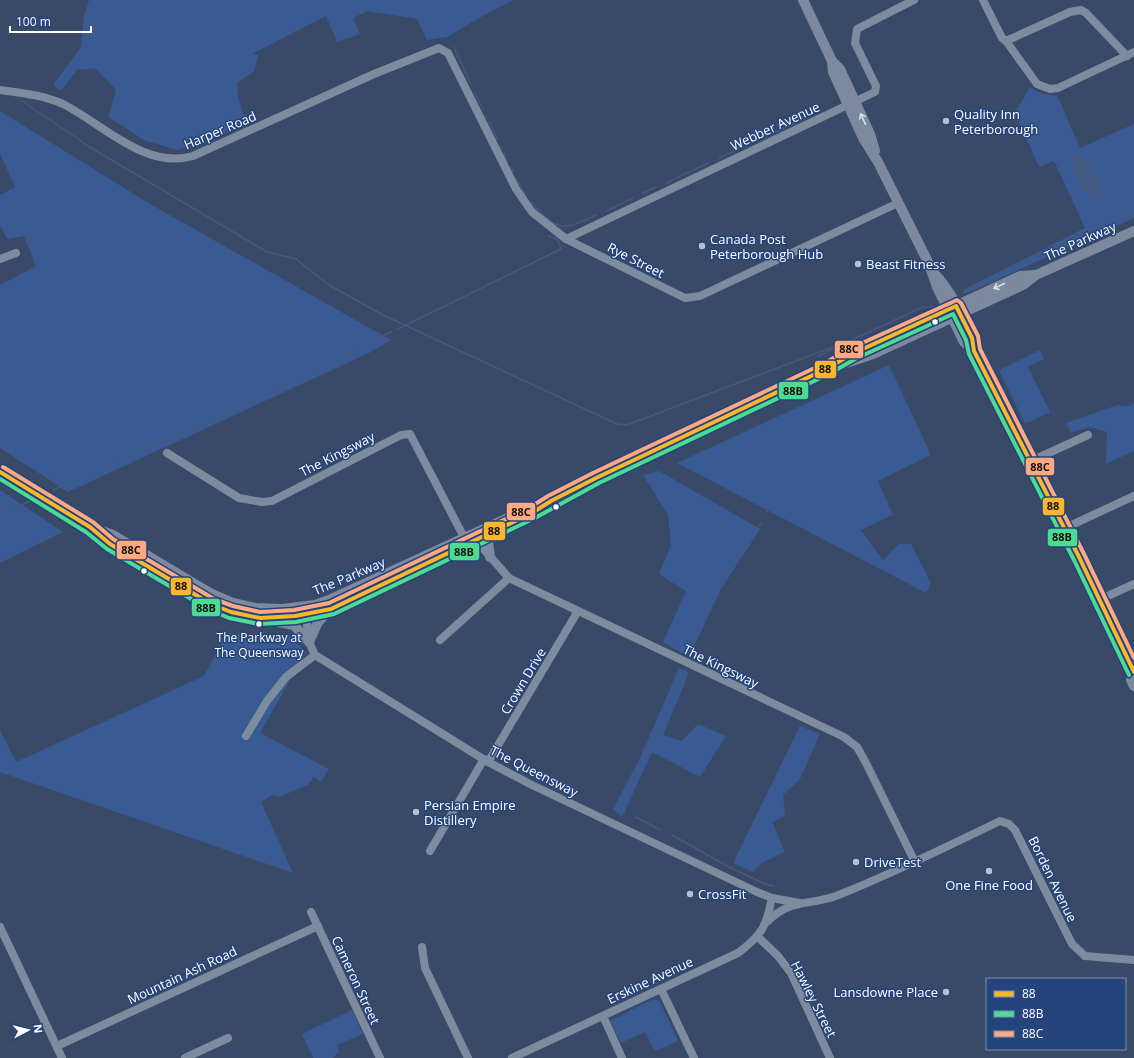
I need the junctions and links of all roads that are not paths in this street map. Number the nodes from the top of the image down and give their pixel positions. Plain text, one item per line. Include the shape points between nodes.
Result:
1 (803, 0) edge
2 (914, 0) edge
3 (984, 0) edge
4 (1006, 40) junction
5 (448, 53) joint
6 (1130, 54) edge
7 (0, 90) edge
8 (852, 104) junction
9 (898, 203) junction
10 (1134, 231) edge
11 (566, 239) junction
12 (16, 253) dead end
13 (0, 259) edge
14 (954, 312) junction
15 (1088, 435) dead end
16 (167, 453) dead end
17 (1031, 461) junction
18 (0, 472) edge
19 (1134, 496) edge
20 (551, 501) junction
21 (90, 526) junction
22 (1064, 528) junction
23 (495, 531) junction
24 (469, 539) junction
25 (490, 557) junction
26 (509, 578) junction
27 (1134, 584) edge
28 (1099, 600) junction
29 (332, 609) junction
30 (305, 611) junction
31 (578, 611) junction
32 (260, 618) junction
33 (440, 640) dead end
34 (309, 642) junction
35 (315, 655) junction
36 (1134, 672) edge
37 (1134, 686) edge
38 (246, 736) dead end
39 (486, 761) junction
40 (430, 851) dead end
41 (915, 862) junction
42 (772, 898) junction
43 (800, 903) junction
44 (311, 912) dead end
45 (767, 922) junction
46 (0, 926) edge
47 (318, 926) junction
48 (757, 936) junction
49 (422, 947) dead end
50 (1134, 960) edge
51 (661, 988) junction
52 (603, 1016) junction
53 (228, 1038) dead end
54 (57, 1046) junction
55 (62, 1058) edge
56 (185, 1058) edge
57 (380, 1058) edge
58 (468, 1058) edge
59 (512, 1058) edge
60 (622, 1058) edge
61 (694, 1058) edge
62 (830, 1058) edge

1 - 8 main road via 832,61 833,72
2 - 8 street, Webber Avenue via 857,29 856,43 876,86 874,92
3 - 4 street via 1002,38
4 - 6 street via 1070,12 1081,10
4 - 6 street via 1037,84 1050,89 1058,88
5 - 7 street, Harper Road via 440,48 366,77 193,156 179,160 145,154 48,98
5 - 11 street, Rye Street via 516,189 532,212
8 - 9 main road via 863,138
8 - 11 street, Webber Avenue
9 - 11 street, Rye Street via 700,296 685,298
9 - 14 main road via 933,272 936,287
10 - 14 main road, The Parkway via 1036,275 1020,276
12 - 13 street
14 - 17 main road via 964,342 974,351
14 - 20 main road, The Parkway via 872,354 826,369 640,456
15 - 17 street
16 - 24 street, The Kingsway via 239,498 262,502 272,501 401,435 410,434
17 - 22 main road
18 - 21 main road, The Parkway
19 - 22 street
20 - 23 main road, The Parkway
20 - 24 main road, The Parkway via 532,506
21 - 30 main road, The Parkway via 113,535 210,593 233,603 267,609
21 - 32 main road, The Parkway via 110,544 210,604 231,612
22 - 28 main road
23 - 24 main road, The Parkway
23 - 25 main road via 488,541
24 - 25 street, The Kingsway
24 - 29 main road, The Parkway
24 - 30 main road, The Parkway
25 - 26 street, The Kingsway
26 - 31 street, The Kingsway
26 - 33 street
27 - 28 street
28 - 36 main road
29 - 30 main road, The Parkway
29 - 34 main road via 318,622
30 - 32 main road, The Parkway
30 - 34 street
31 - 39 street, Crown Drive
31 - 41 street, The Kingsway via 844,737 857,747
32 - 34 main road via 294,625
34 - 35 street
35 - 38 street via 286,677 266,701
35 - 39 street, The Queensway
36 - 37 main road via 1131,680
39 - 40 street, Crown Drive
39 - 42 street, The Queensway
41 - 43 street via 835,896
41 - 50 street, Borden Avenue via 1000,821 1010,824 1072,944 1080,953 1091,958
42 - 43 street, The Queensway
42 - 45 street, Erskine Avenue
43 - 45 street via 782,909
44 - 47 street, Cameron Street
45 - 48 street, Erskine Avenue
46 - 54 street
47 - 54 street, Mountain Ash Road
47 - 57 street, Cameron Street
48 - 51 street, Erskine Avenue via 738,952
48 - 62 street, Hawley Street via 791,973
49 - 58 street via 425,968
51 - 52 street, Erskine Avenue
51 - 61 street
52 - 59 street, Erskine Avenue
52 - 60 street
53 - 56 street
54 - 55 street

